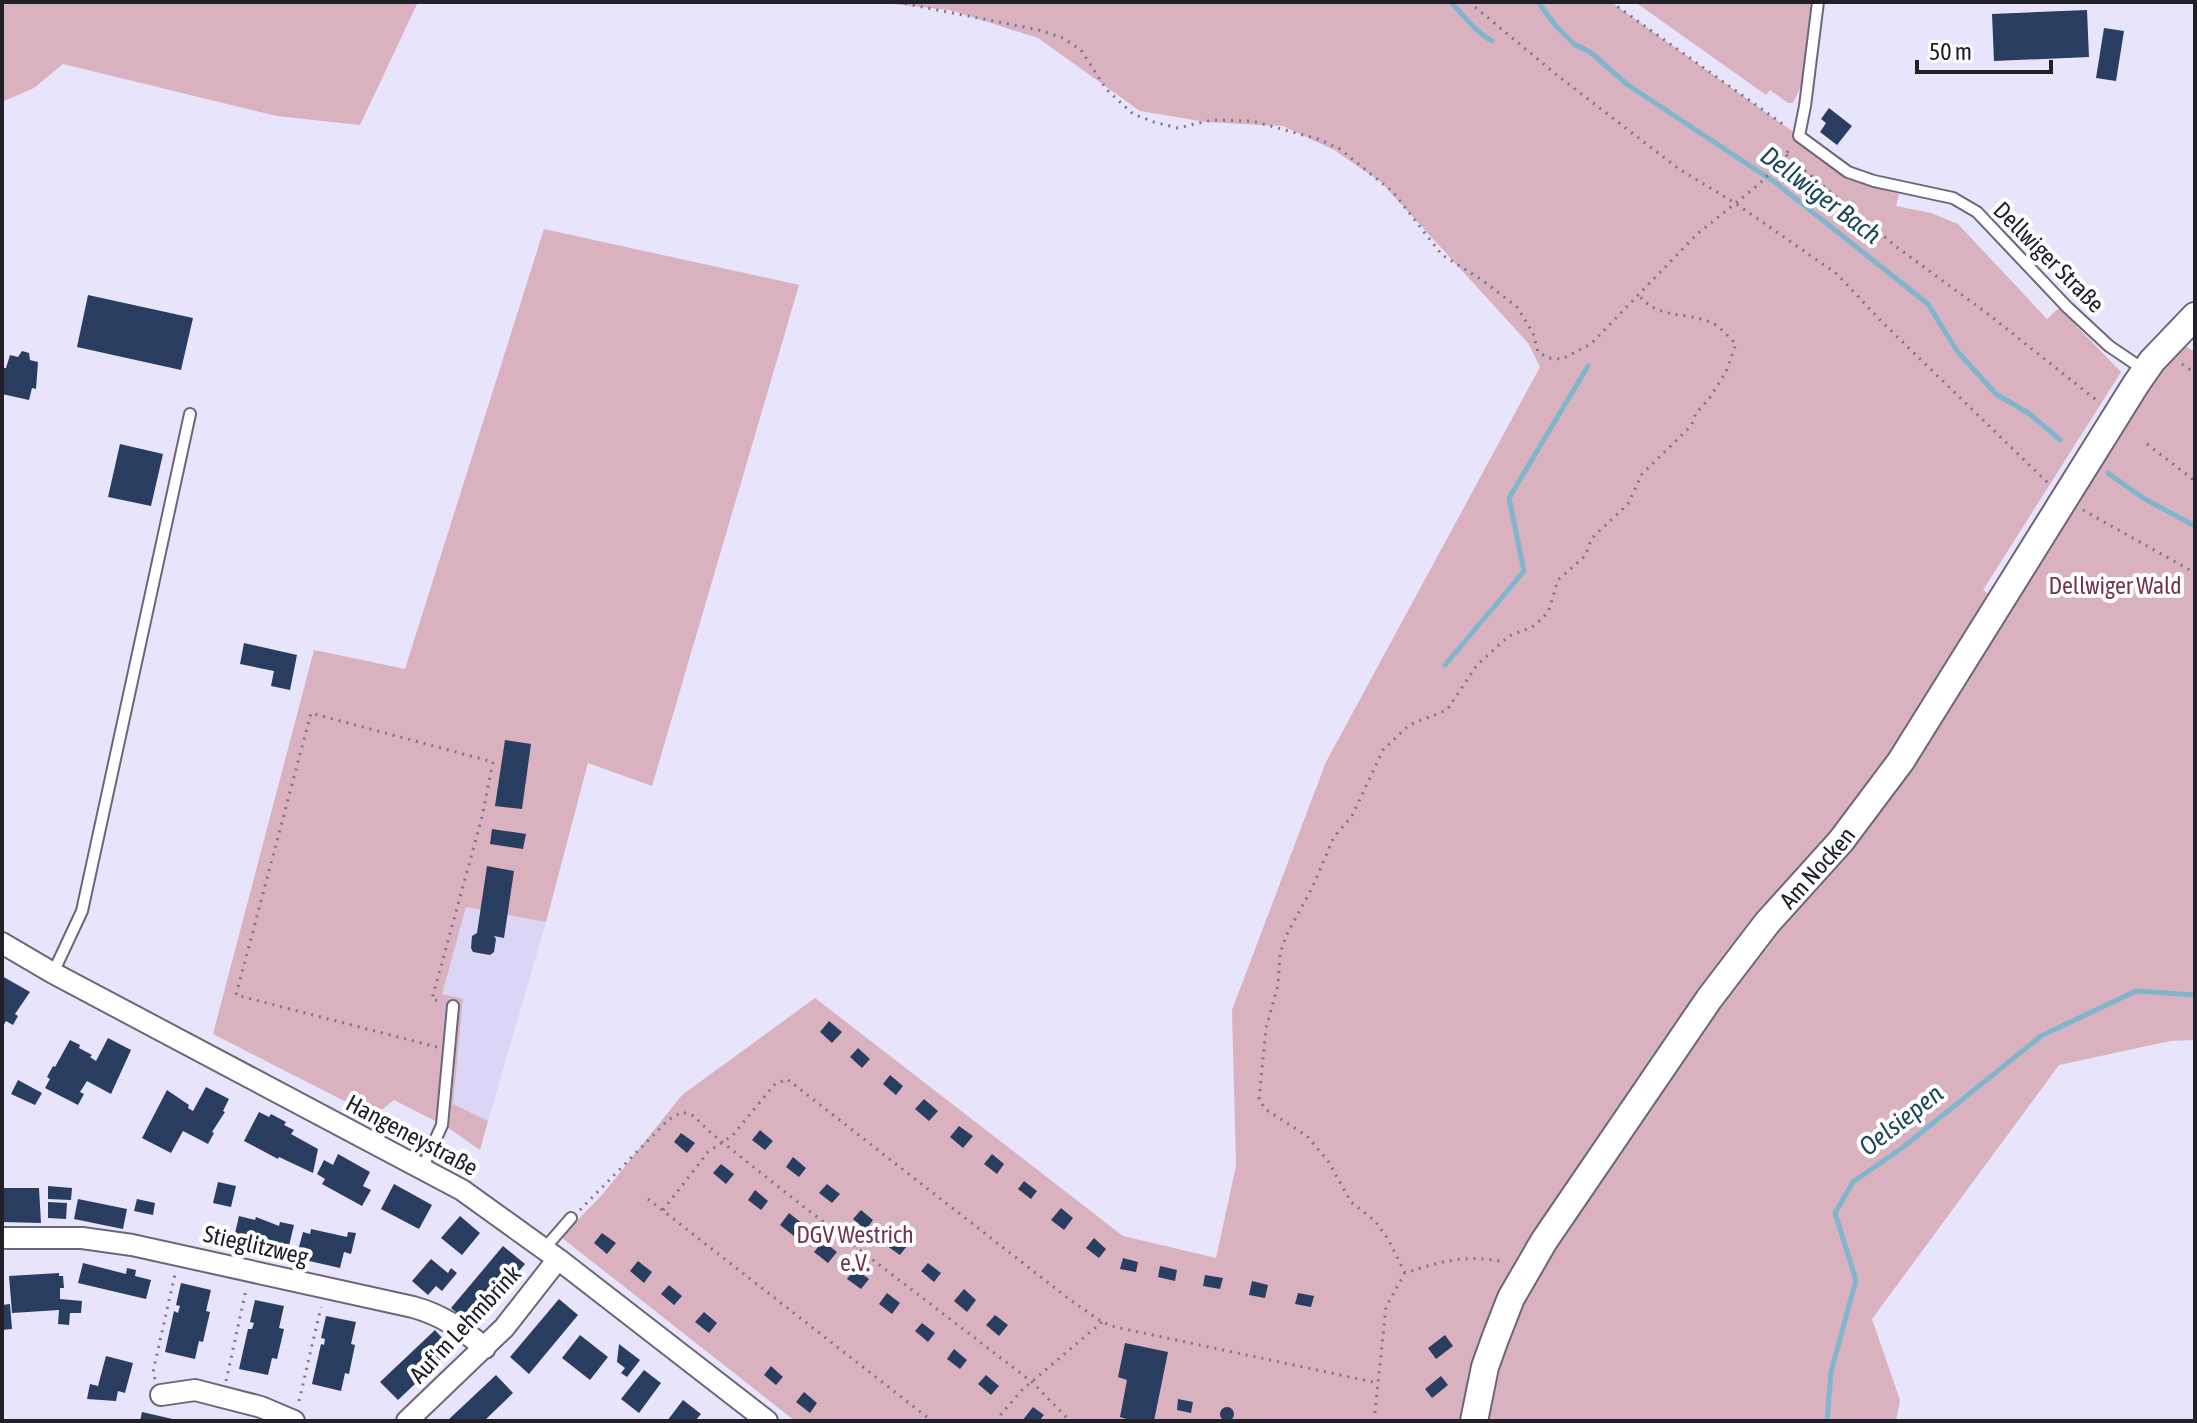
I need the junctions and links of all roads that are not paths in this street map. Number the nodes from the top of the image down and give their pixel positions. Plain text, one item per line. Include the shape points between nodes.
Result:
1 (1818, 2) edge
2 (2190, 320) edge
3 (2134, 363) dead end
4 (190, 414) dead end
5 (2, 943) edge
6 (53, 973) junction
7 (453, 1006) road end
8 (422, 1169) junction
9 (571, 1218) road end
10 (2, 1238) edge
11 (551, 1254) junction
12 (485, 1348) junction
13 (161, 1395) dead end
14 (294, 1421) edge
15 (407, 1421) edge
16 (767, 1421) edge
17 (1474, 1421) edge

1 - 3 lane, Dellwiger Straße via 1799,136 1848,172 1953,198 1977,212 2067,307
2 - 17 street, Am Nocken via 2152,361 1901,761 1709,999 1544,1241 1511,1298 1495,1339
4 - 6 lane via 82,911
5 - 6 street, Hangeneystraße
6 - 8 street, Hangeneystraße
7 - 8 lane via 442,1125
8 - 11 street, Hangeneystraße via 494,1211
9 - 11 lane
10 - 12 street, Stieglitzweg via 82,1238 433,1312
11 - 12 street, Auf'm Lehmbrink via 504,1328
11 - 16 street, Hangeneystraße
12 - 15 street, Auf'm Lehmbrink
13 - 14 street via 195,1390

